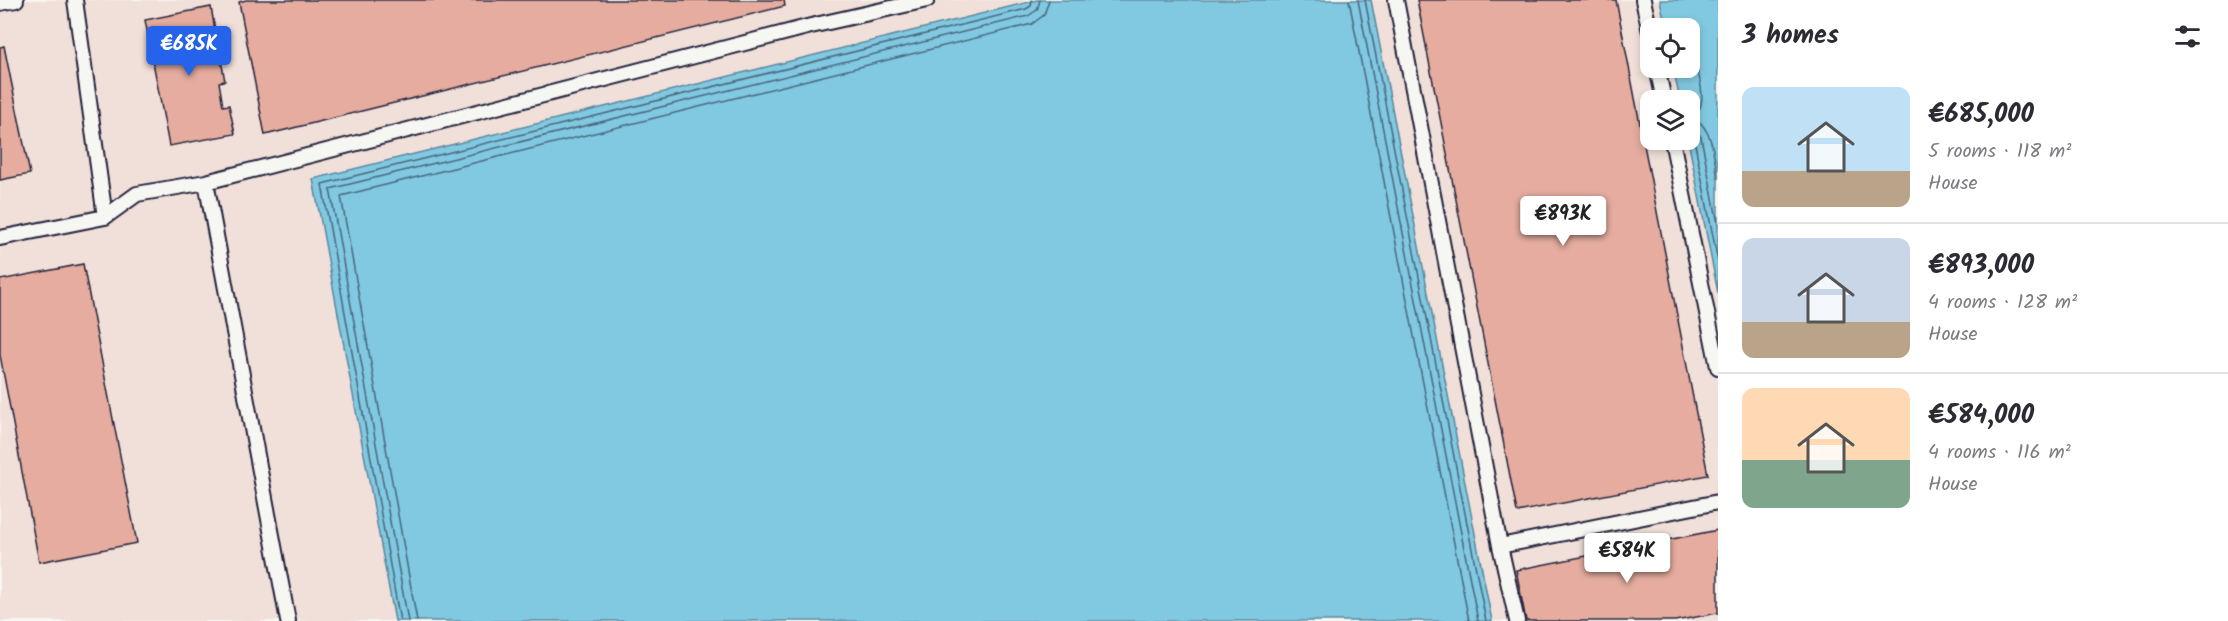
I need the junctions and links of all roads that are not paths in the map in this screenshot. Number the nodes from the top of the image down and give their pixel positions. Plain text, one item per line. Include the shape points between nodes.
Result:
1 (16, 0) edge
2 (75, 0) edge
3 (927, 0) edge
4 (1396, 0) edge
5 (1644, 0) edge
6 (0, 3) edge
7 (1647, 18) edge
8 (1674, 150) edge
9 (206, 182) junction
10 (105, 217) junction
11 (0, 238) edge
12 (1718, 367) edge
13 (1718, 502) edge
14 (1500, 546) junction
15 (288, 621) edge
16 (1517, 621) edge

1 - 6 lane
2 - 10 lane
3 - 9 lane
4 - 14 lane
5 - 7 lane
8 - 12 lane
9 - 10 lane via 137,194
9 - 15 lane
10 - 11 lane
13 - 14 lane
14 - 16 lane

